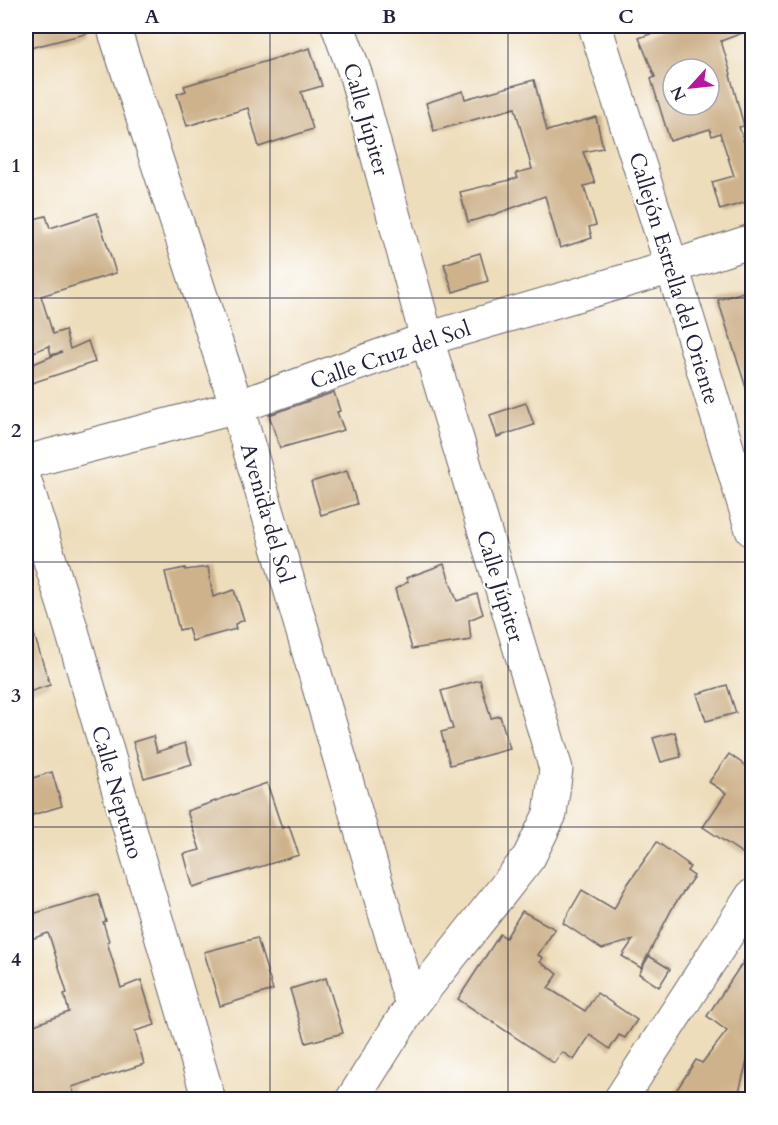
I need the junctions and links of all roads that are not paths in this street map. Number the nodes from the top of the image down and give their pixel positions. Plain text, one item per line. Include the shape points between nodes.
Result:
1 (113, 26) edge
2 (338, 26) edge
3 (595, 26) edge
4 (753, 241) edge
5 (672, 267) junction
6 (427, 339) junction
7 (237, 407) junction
8 (26, 462) edge
9 (26, 484) edge
10 (753, 530) edge
11 (753, 896) edge
12 (412, 1005) junction
13 (209, 1100) edge
14 (352, 1100) edge
15 (620, 1100) edge

1 - 7 street, Avenida del Sol
2 - 6 street, Calle Júpiter via 356,76
3 - 5 street, Callejón Estrella del Oriente
4 - 5 street, Calle Cruz del Sol
5 - 6 street, Calle Cruz del Sol
5 - 10 street, Callejón Estrella del Oriente
6 - 7 street, Calle Cruz del Sol
6 - 12 street, Calle Júpiter via 556,769 550,814 529,857
7 - 8 street, Calle Cruz del Sol
7 - 12 street, Avenida del Sol
9 - 13 street, Calle Neptuno
11 - 15 street
12 - 14 street, Calle Júpiter

